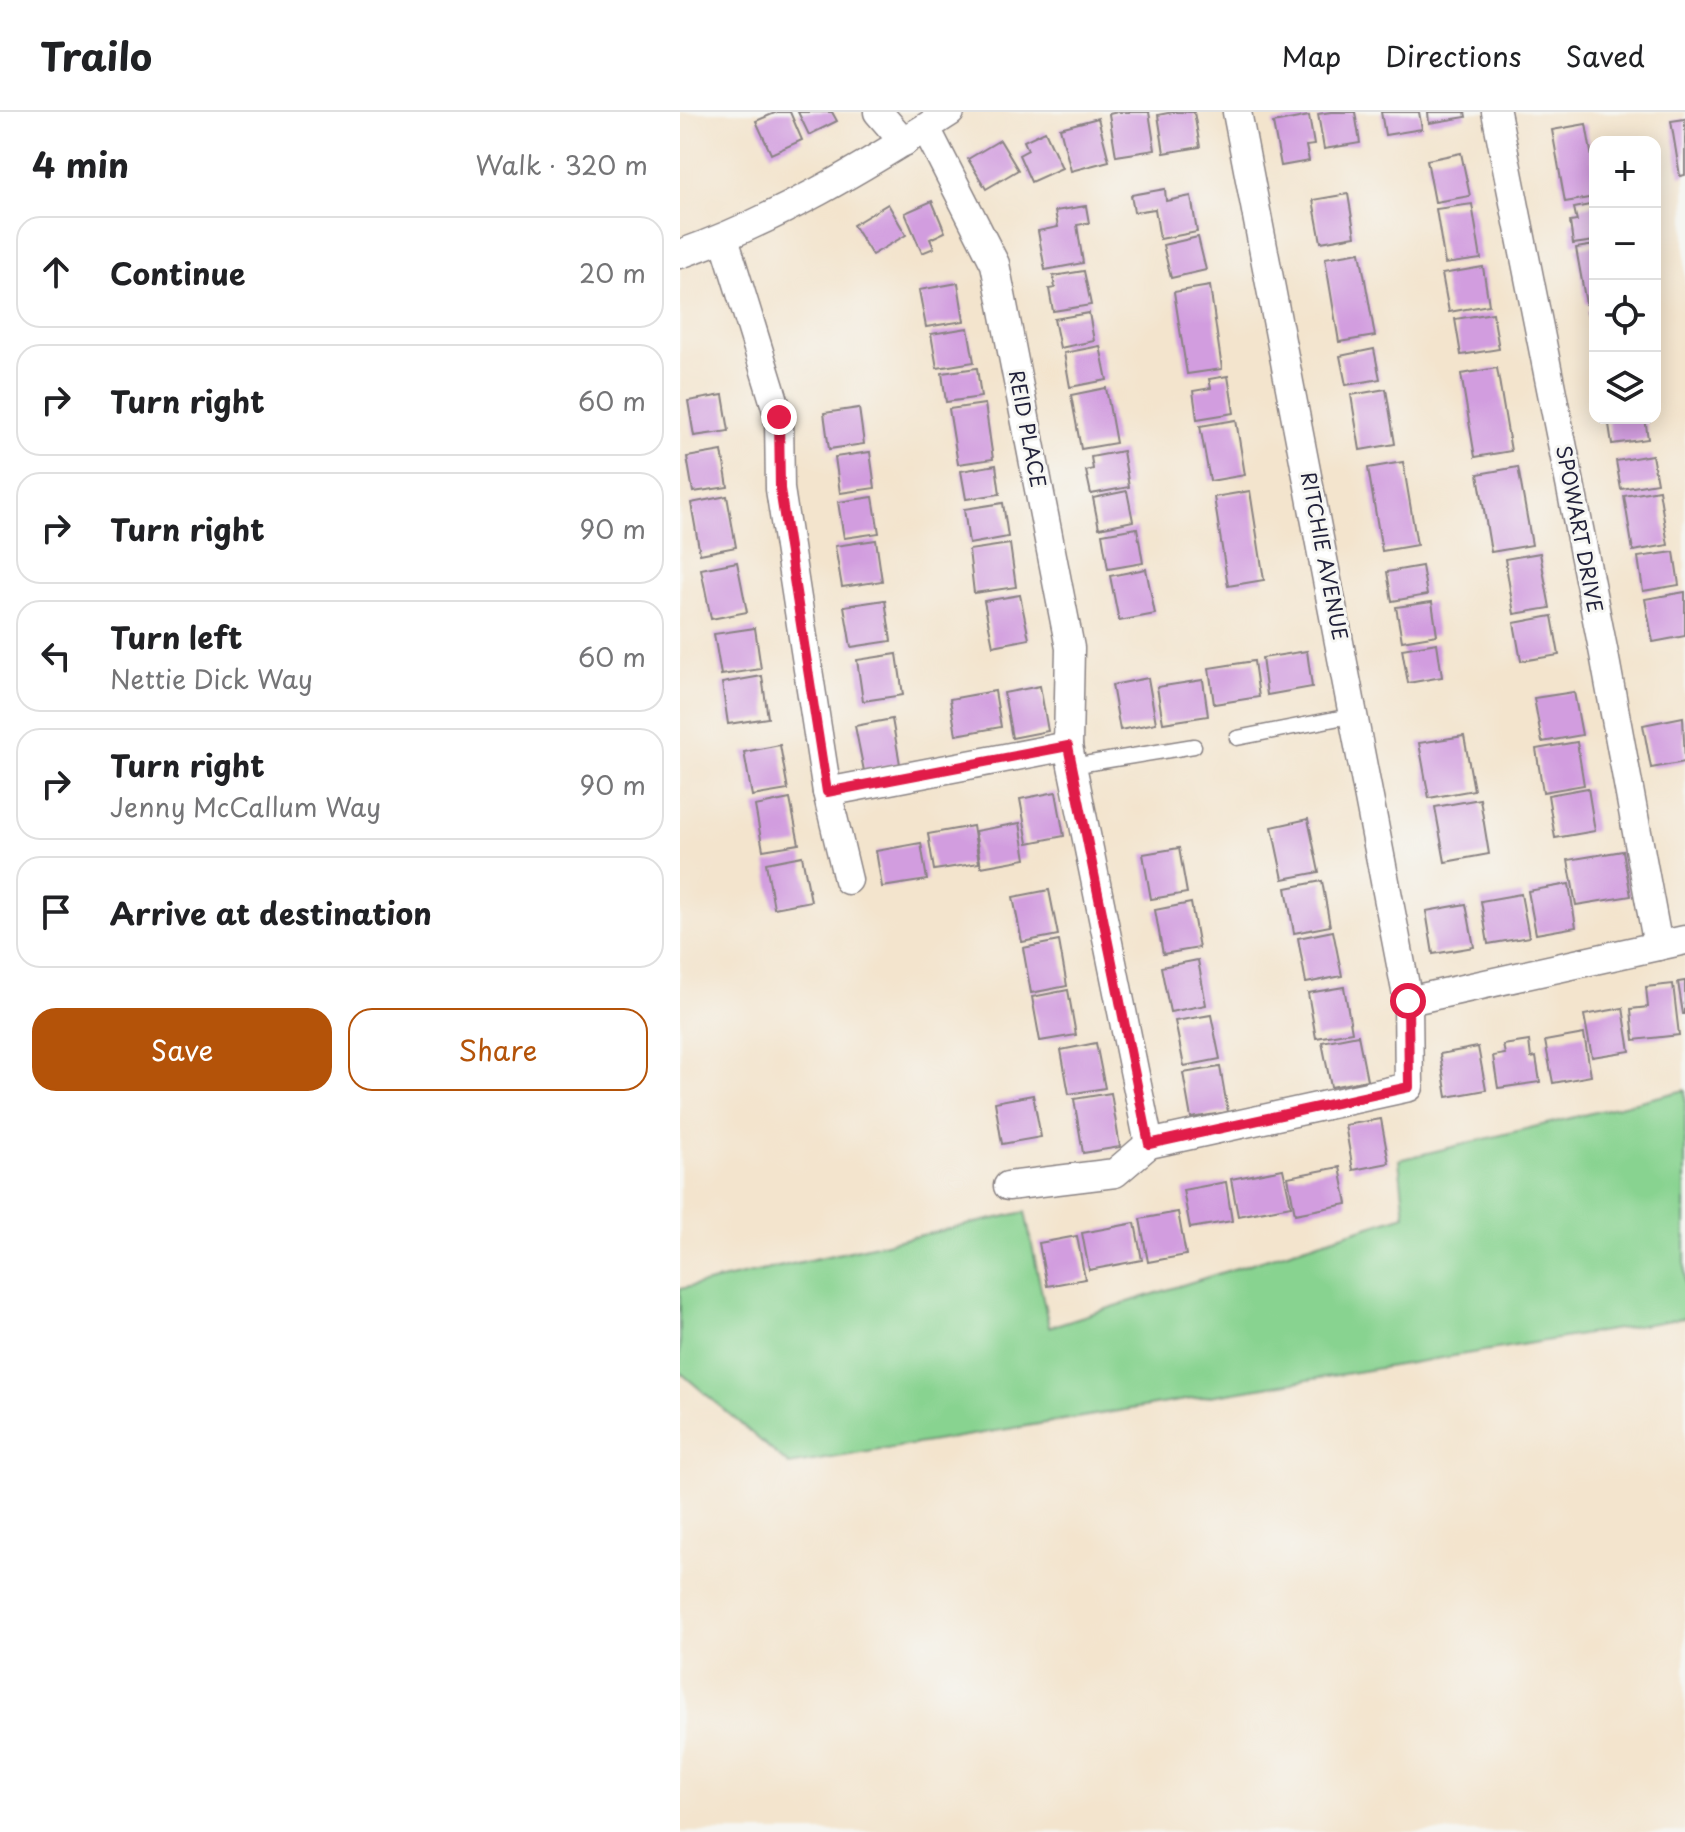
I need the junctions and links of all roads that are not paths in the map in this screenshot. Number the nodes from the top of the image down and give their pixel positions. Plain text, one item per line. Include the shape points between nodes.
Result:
1 (878, 112) edge
2 (950, 112) edge
3 (1237, 112) edge
4 (1496, 112) edge
5 (915, 135) junction
6 (724, 238) junction
7 (680, 254) edge
8 (1355, 715) junction
9 (1237, 738) dead end
10 (1194, 746) dead end
11 (1070, 756) junction
12 (827, 792) junction
13 (848, 880) dead end
14 (1671, 943) edge
15 (1408, 1001) junction
16 (1149, 1144) junction
17 (1008, 1186) dead end

1 - 5 street, REID PLACE
2 - 5 street
3 - 8 street, RITCHIE AVENUE
4 - 14 street, SPOWART DRIVE via 1604,654
5 - 6 street
5 - 11 street, REID PLACE via 995,264 1070,648
6 - 7 street
6 - 12 street via 779,417 780,489
8 - 9 lane
8 - 15 street, RITCHIE AVENUE
10 - 11 lane
11 - 12 street
11 - 16 street, REID PLACE
12 - 13 street
14 - 15 street
15 - 16 street, RITCHIE AVENUE via 1409,1087
16 - 17 street via 1115,1173

